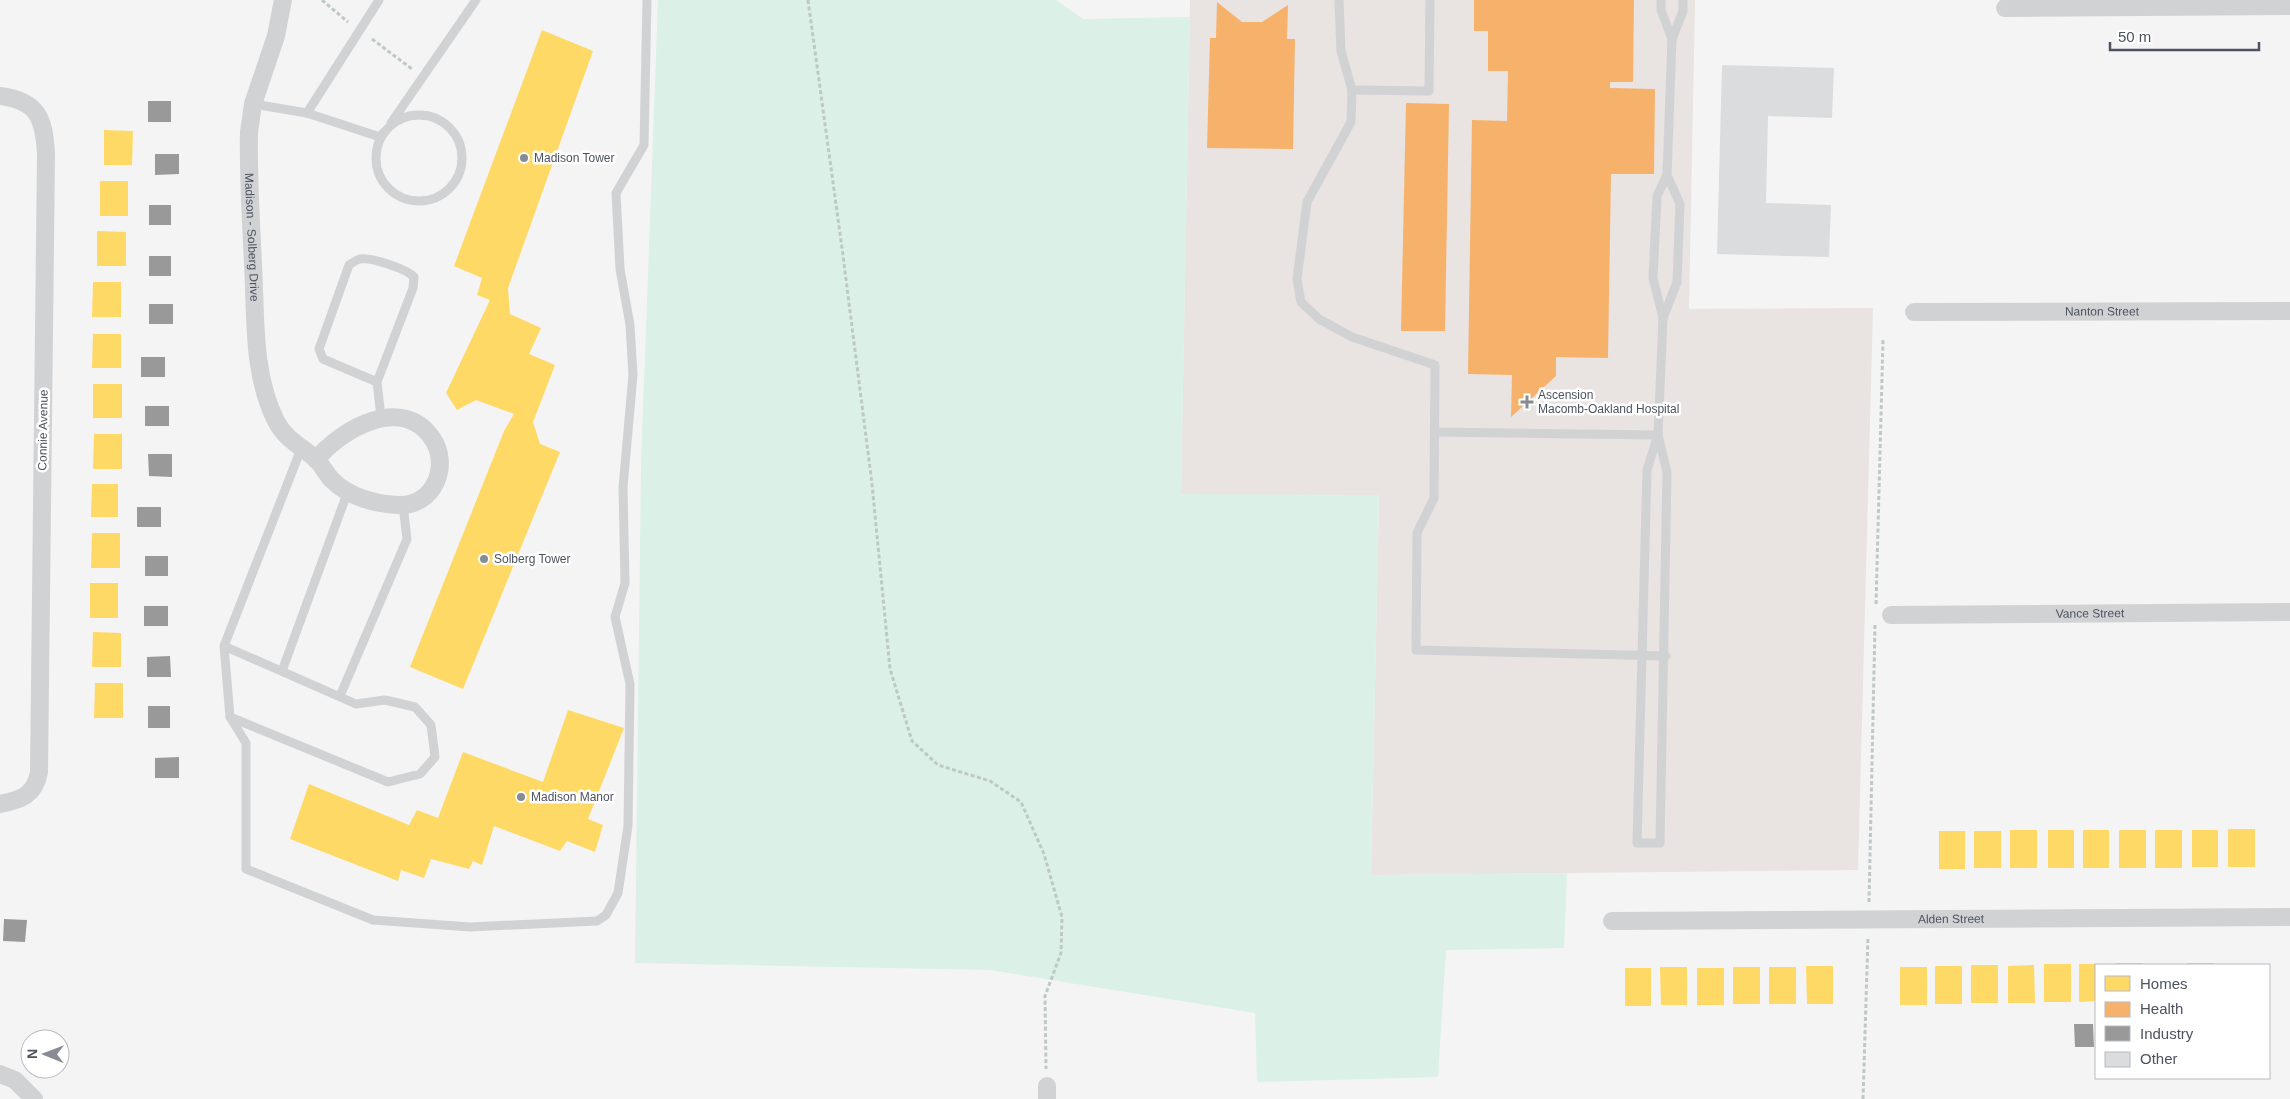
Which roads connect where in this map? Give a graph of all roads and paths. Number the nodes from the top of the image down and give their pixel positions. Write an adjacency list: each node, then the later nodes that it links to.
1 (283, 0): 19 (street, Madison - Solberg Drive)
2 (322, 0): 13 (path)
3 (379, 0): 20 (lane)
4 (476, 0): 21 (lane)
5 (647, 0): 41 (lane)
6 (808, 0): 47 (path)
7 (1339, 0): 17 (lane)
8 (1430, 0): 17 (lane)
9 (1661, 0): 15 (lane)
10 (1683, 0): 15 (lane)
11 (2290, 6): 12 (street)
12 (2005, 8)
13 (351, 24)
14 (372, 39): 16 (path)
15 (1672, 39): 22 (lane)
16 (412, 69)
17 (1352, 90): 28 (lane)
18 (0, 96): 42 (street, Connie Avenue)
19 (252, 104): 20 (lane); 30 (street, Madison - Solberg Drive)
20 (307, 113): 21 (lane)
21 (380, 137): 21 (lane)
22 (1667, 176): 25 (lane); 25 (lane)
23 (2290, 311): 24 (street, Nanton Street)
24 (1914, 312)
25 (1664, 318): 29 (lane)
26 (377, 382): 26 (lane); 27 (lane)
27 (381, 417): 31 (street); 33 (street, Madison - Solberg Drive)
28 (1436, 432): 29 (lane); 37 (lane)
29 (1658, 435): 37 (lane); 38 (lane)
30 (302, 449): 31 (street, Madison - Solberg Drive); 36 (lane)
31 (316, 460): 32 (street, Madison - Solberg Drive)
32 (348, 491): 33 (street, Madison - Solberg Drive); 39 (lane)
33 (402, 505): 40 (lane)
34 (2290, 612): 35 (street, Vance Street)
35 (1891, 615)
36 (224, 646): 39 (lane); 41 (lane)
37 (1642, 655): 38 (lane); 38 (lane)
38 (1666, 656)
39 (282, 671): 40 (lane)
40 (340, 696): 41 (lane)
41 (230, 717)
42 (0, 804)
43 (2290, 917): 44 (street, Alden Street)
44 (1612, 921)
45 (1868, 932): 49 (path)
46 (0, 1074): 48 (street)
47 (1047, 1093)
48 (34, 1099)
49 (1863, 1099)

